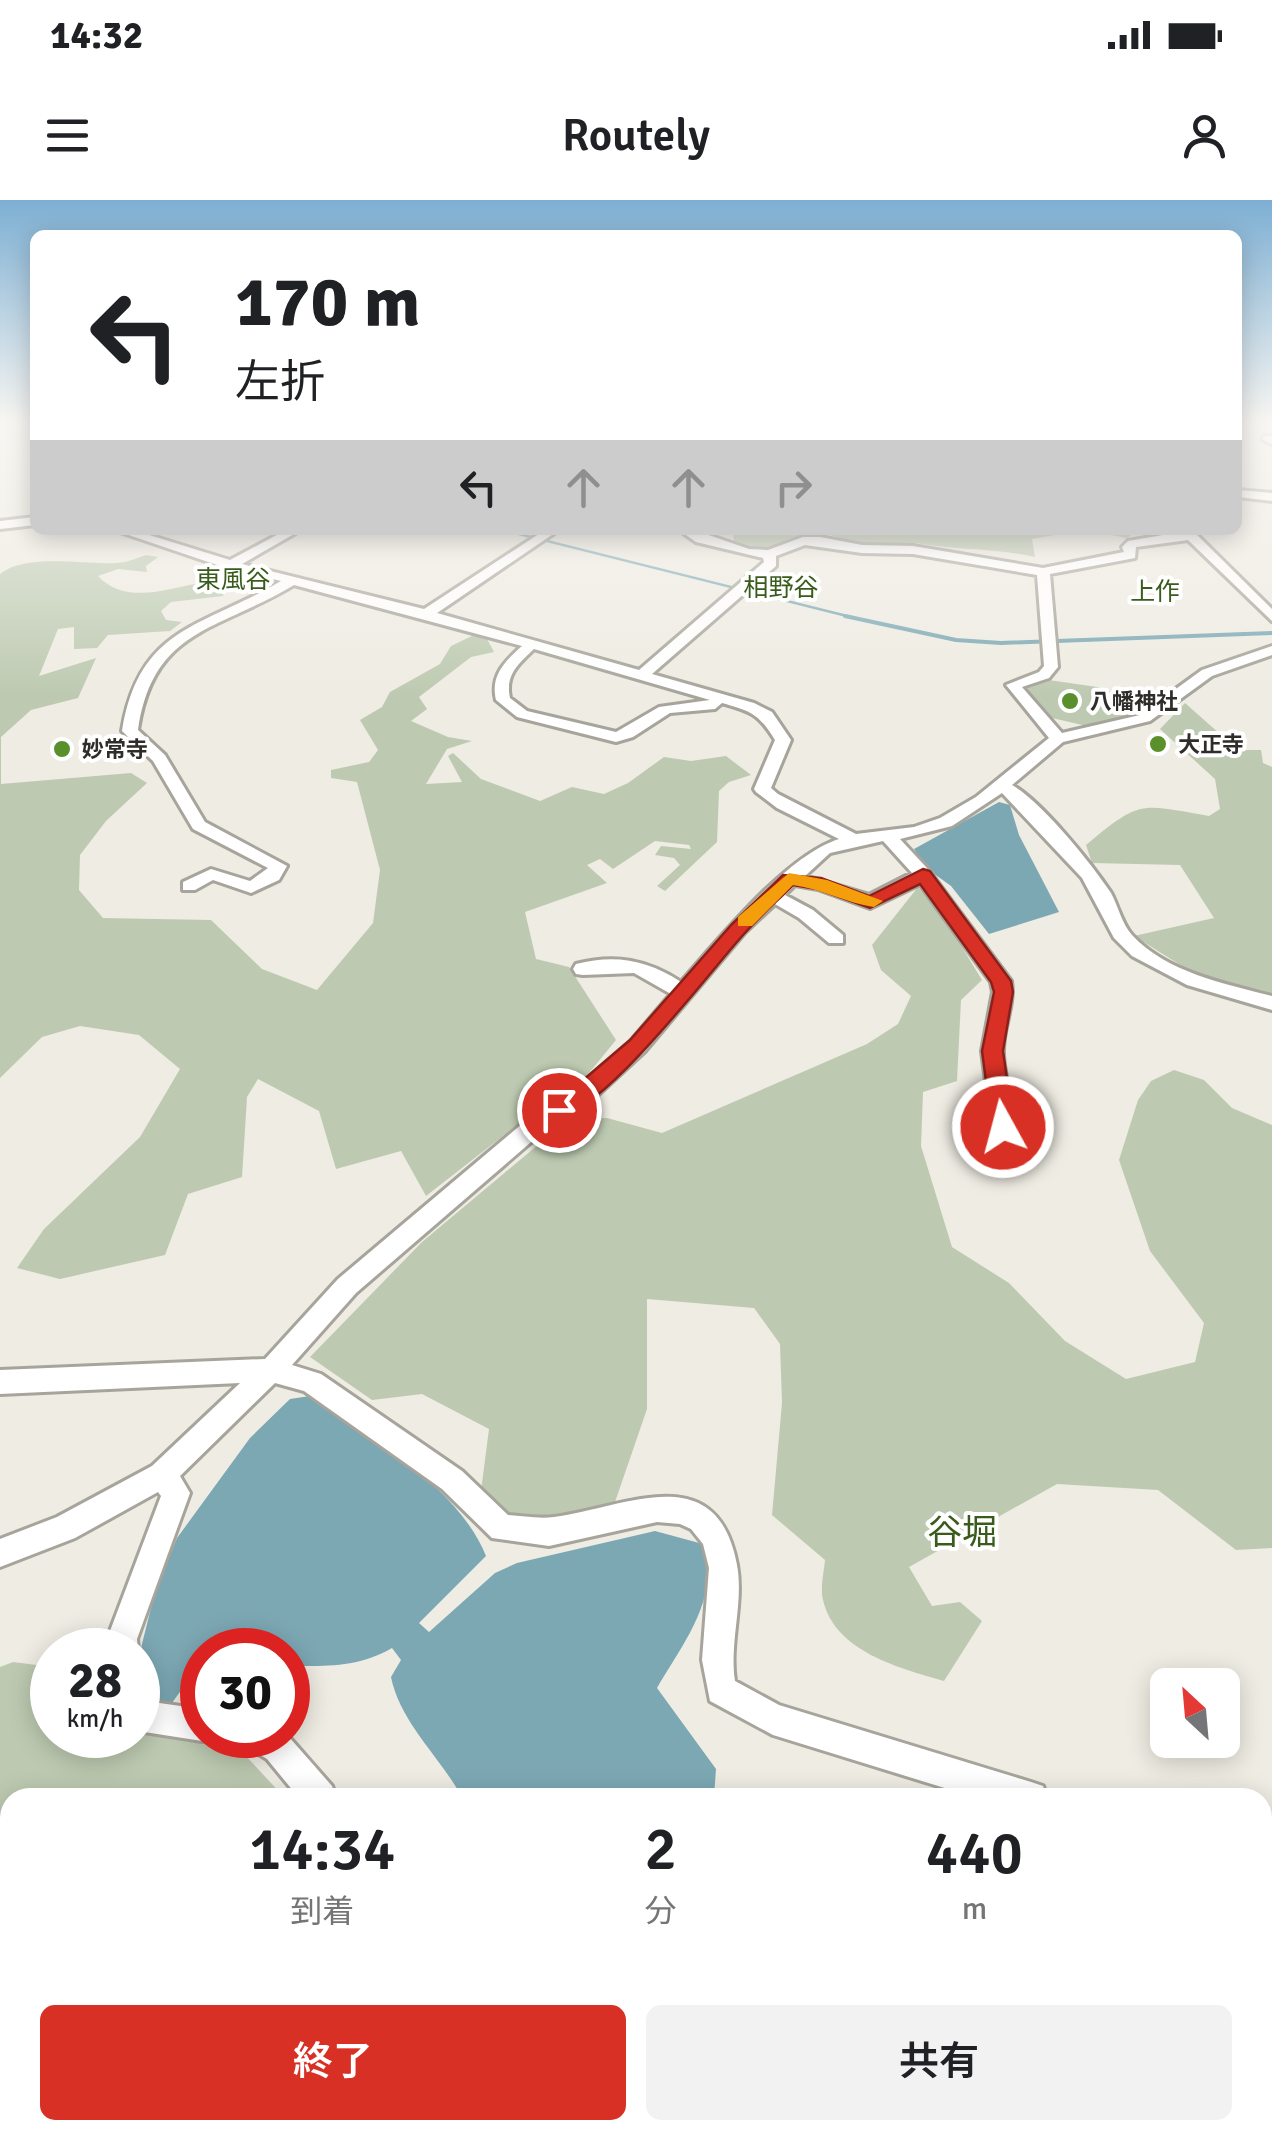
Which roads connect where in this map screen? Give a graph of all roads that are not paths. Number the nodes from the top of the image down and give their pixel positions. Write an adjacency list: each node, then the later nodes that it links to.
1 (30, 522): 2 (street)
2 (0, 525)
3 (136, 535): 10 (street)
4 (286, 535): 10 (street)
5 (697, 535): 9 (street)
6 (1177, 535): 11 (street)
7 (1189, 535): 14 (street)
8 (544, 536): 13 (street)
9 (769, 554): 11 (street); 17 (street)
10 (231, 565): 12 (street)
11 (1043, 572): 19 (street)
12 (291, 580): 13 (street); 25 (street)
13 (426, 614): 15 (street)
14 (1272, 617)
15 (531, 646): 17 (street); 18 (street)
16 (1272, 650): 19 (street)
17 (640, 677): 18 (street)
18 (733, 702): 22 (street)
19 (1058, 739): 20 (street)
20 (1001, 784): 21 (street); 30 (street)
21 (889, 837): 22 (street); 23 (street)
22 (854, 840): 24 (street)
23 (923, 875): 24 (street); 31 (street)
24 (789, 878): 26 (street)
25 (189, 886)
26 (772, 895): 27 (street); 29 (street)
27 (836, 939)
28 (583, 968): 29 (street)
29 (685, 994): 32 (street)
30 (1272, 1003)
31 (999, 1134)
32 (270, 1370): 33 (street); 34 (street); 39 (street)
33 (0, 1382)
34 (162, 1475): 35 (street); 36 (street)
35 (0, 1553)
36 (126, 1628)
37 (286, 1758): 38 (street)
38 (312, 1788)
39 (998, 1788)

